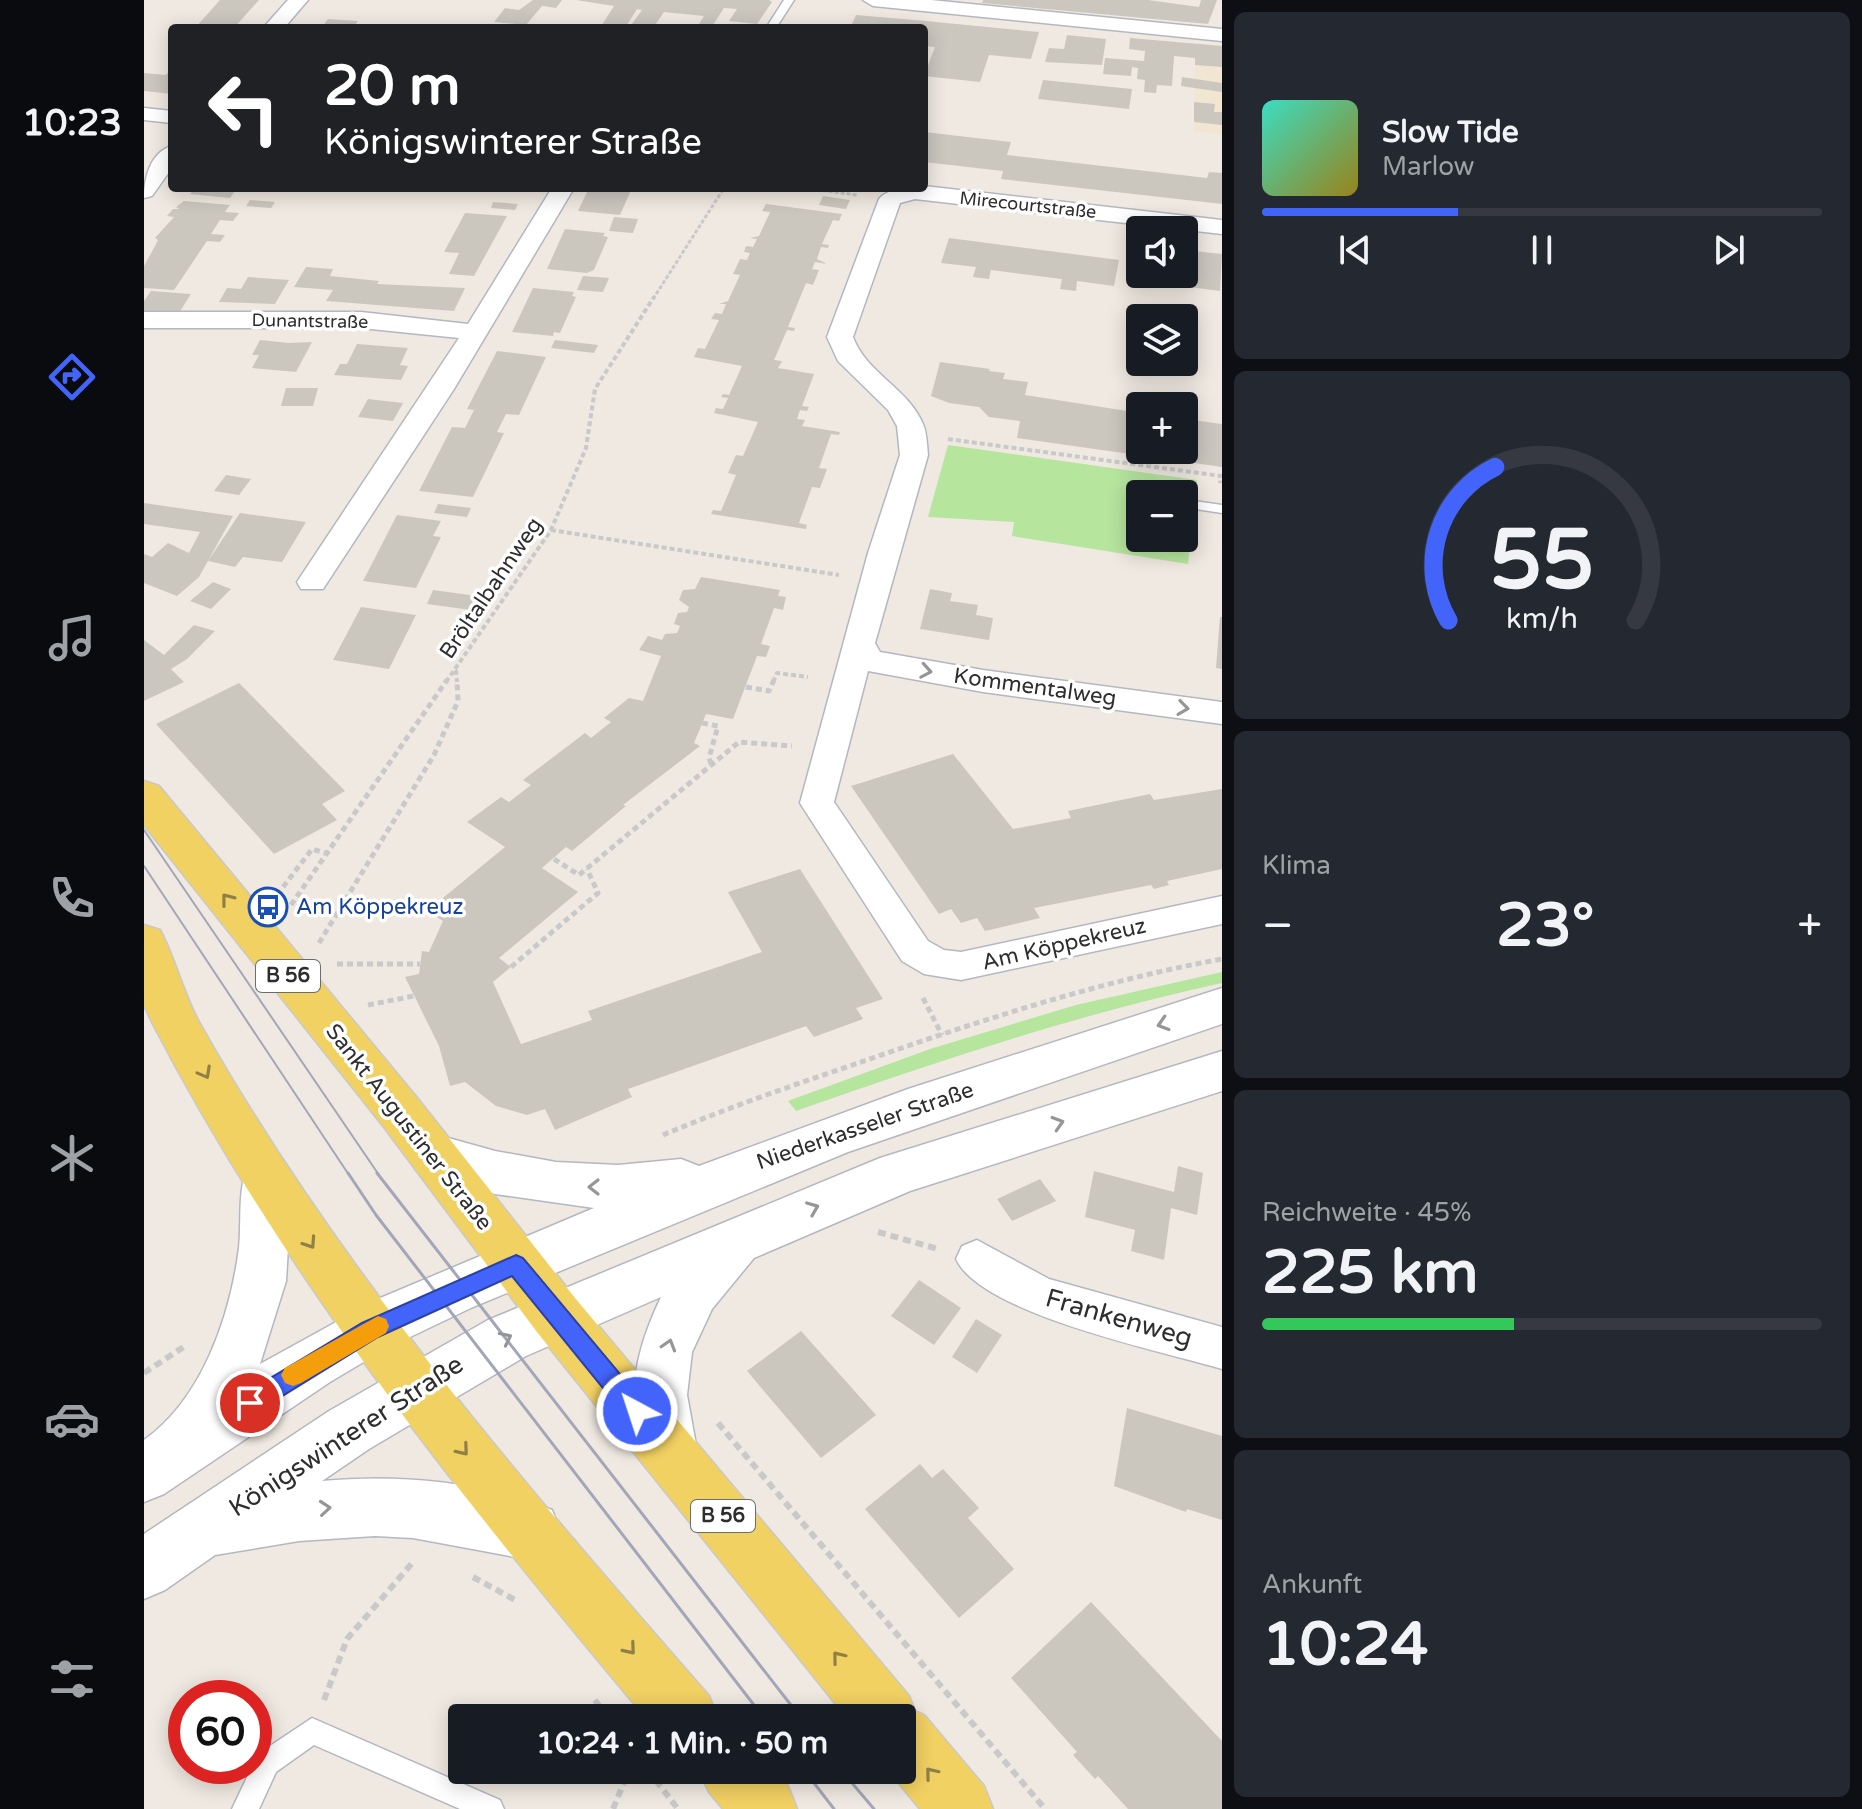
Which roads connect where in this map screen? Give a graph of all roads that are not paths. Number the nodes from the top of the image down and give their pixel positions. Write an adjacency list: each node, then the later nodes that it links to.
1 (298, 0): 4 (street)
2 (789, 0): 5 (lane)
3 (873, 0): 6 (street)
4 (277, 24)
5 (774, 24)
6 (1222, 35)
7 (144, 114): 8 (street)
8 (168, 117)
9 (168, 158): 10 (street)
10 (144, 191)
11 (561, 192): 14 (street)
12 (1222, 227): 18 (street, Mirecourtstraße)
13 (144, 320): 14 (street, Dunantstraße)
14 (476, 332): 17 (street)
15 (1198, 505): 16 (lane)
16 (1220, 508)
17 (312, 582)
18 (859, 643): 19 (street, Kommentalweg, one-way to 19); 21 (street, Am Köppekreuz)
19 (1222, 713)
20 (144, 796): 25 (main road, Sankt Augustiner Straße / B 56, one-way to 20)
21 (1222, 910)
22 (144, 942): 27 (main road, one-way to 27)
23 (1222, 1006): 26 (main road, Niederkasseler Straße, one-way to 26)
24 (1222, 1071): 28 (main road, one-way to 24)
25 (434, 1155): 26 (main road, one-way to 25); 30 (main road, Sankt Augustiner Straße / B 56)
26 (727, 1174): 30 (main road, Niederkasseler Straße)
27 (267, 1179): 32 (main road, one-way to 32); 36 (main road)
28 (741, 1238): 31 (main road); 35 (main road, one-way to 28)
29 (977, 1259): 33 (street, Frankenweg)
30 (516, 1265): 31 (main road, Sankt Augustiner Straße / B 56); 32 (main road)
31 (556, 1315): 34 (main road, Königswinterer Straße, one-way to 31); 35 (main road, Sankt Augustiner Straße / B 56)
32 (370, 1330): 34 (main road); 36 (main road)
33 (1222, 1348)
34 (413, 1390): 37 (main road, one-way to 37); 38 (main road, Königswinterer Straße)
35 (669, 1450): 41 (main road, Sankt Augustiner Straße / B 56, one-way to 35)
36 (158, 1464)
37 (531, 1531): 38 (main road, one-way to 37); 40 (main road, one-way to 40)
38 (194, 1534): 39 (main road, Königswinterer Straße)
39 (144, 1569)
40 (675, 1704)
41 (876, 1704)
42 (916, 1754): 47 (main road, one-way to 42)
43 (743, 1784): 46 (main road)
44 (245, 1809): 45 (lane)
45 (491, 1809)
46 (765, 1809)
47 (961, 1809)

